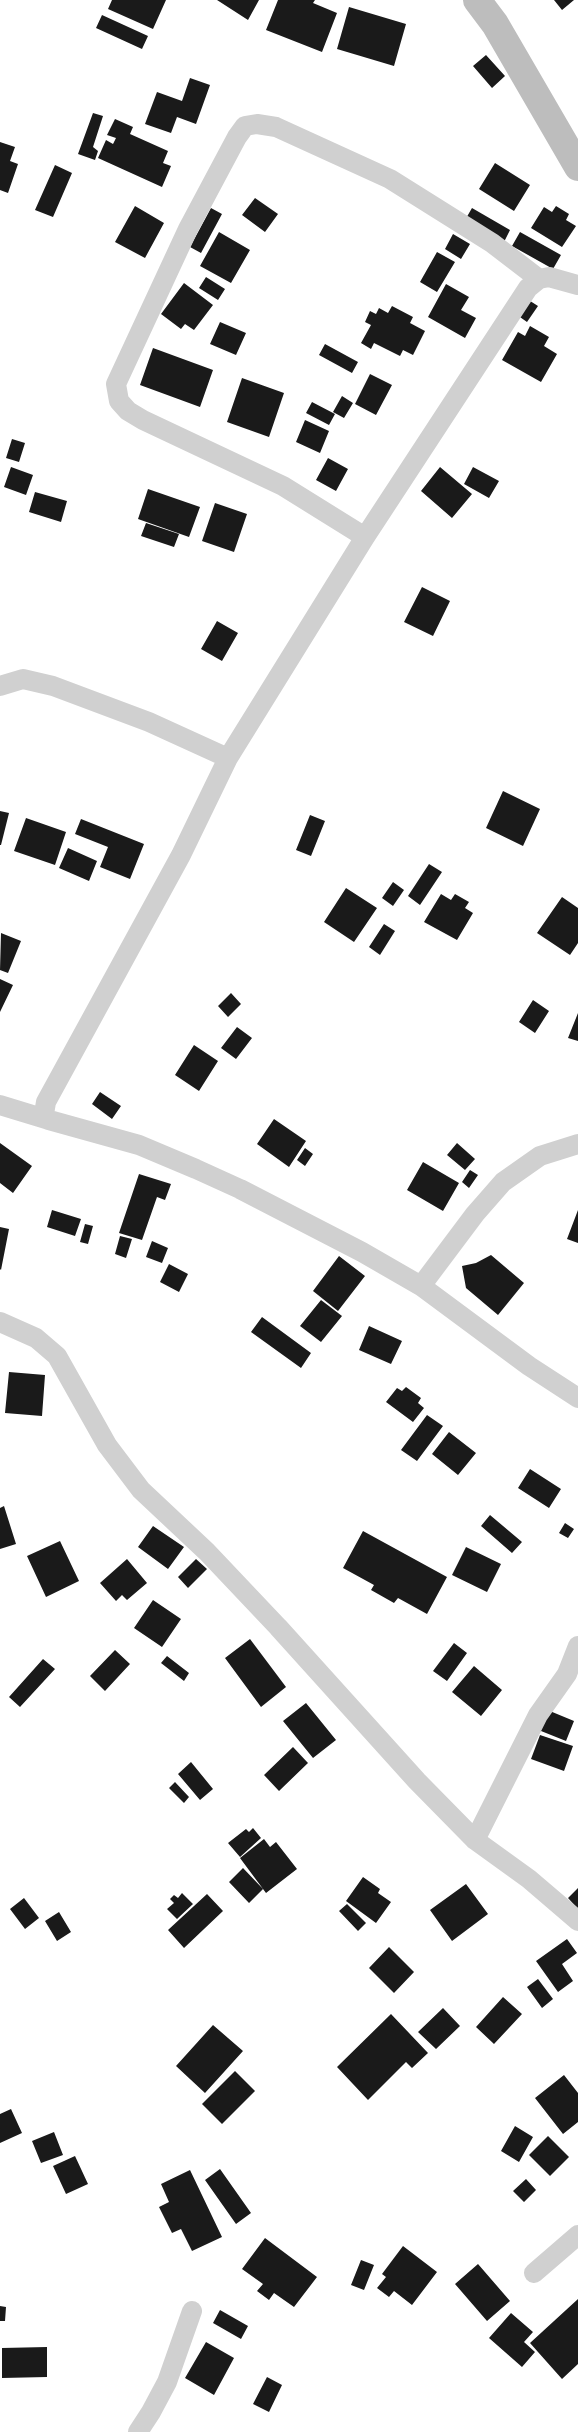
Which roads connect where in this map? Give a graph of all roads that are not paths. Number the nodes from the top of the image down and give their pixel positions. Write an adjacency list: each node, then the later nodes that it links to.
1 (477, 0): 2 (main road)
2 (578, 167)
3 (539, 279): 4 (street); 5 (street); 5 (street)
4 (578, 285)
5 (364, 537): 7 (street)
6 (0, 686): 7 (street)
7 (228, 758): 9 (street)
8 (0, 1105): 9 (street)
9 (49, 1120): 11 (street)
10 (578, 1144): 11 (street)
11 (421, 1286): 13 (street)
12 (0, 1322): 15 (street)
13 (578, 1398)
14 (578, 1646): 15 (street)
15 (475, 1840): 16 (street)
16 (578, 1921)
17 (578, 2234): 18 (street)
18 (534, 2273)
19 (192, 2312): 20 (street)
20 (138, 2432)

